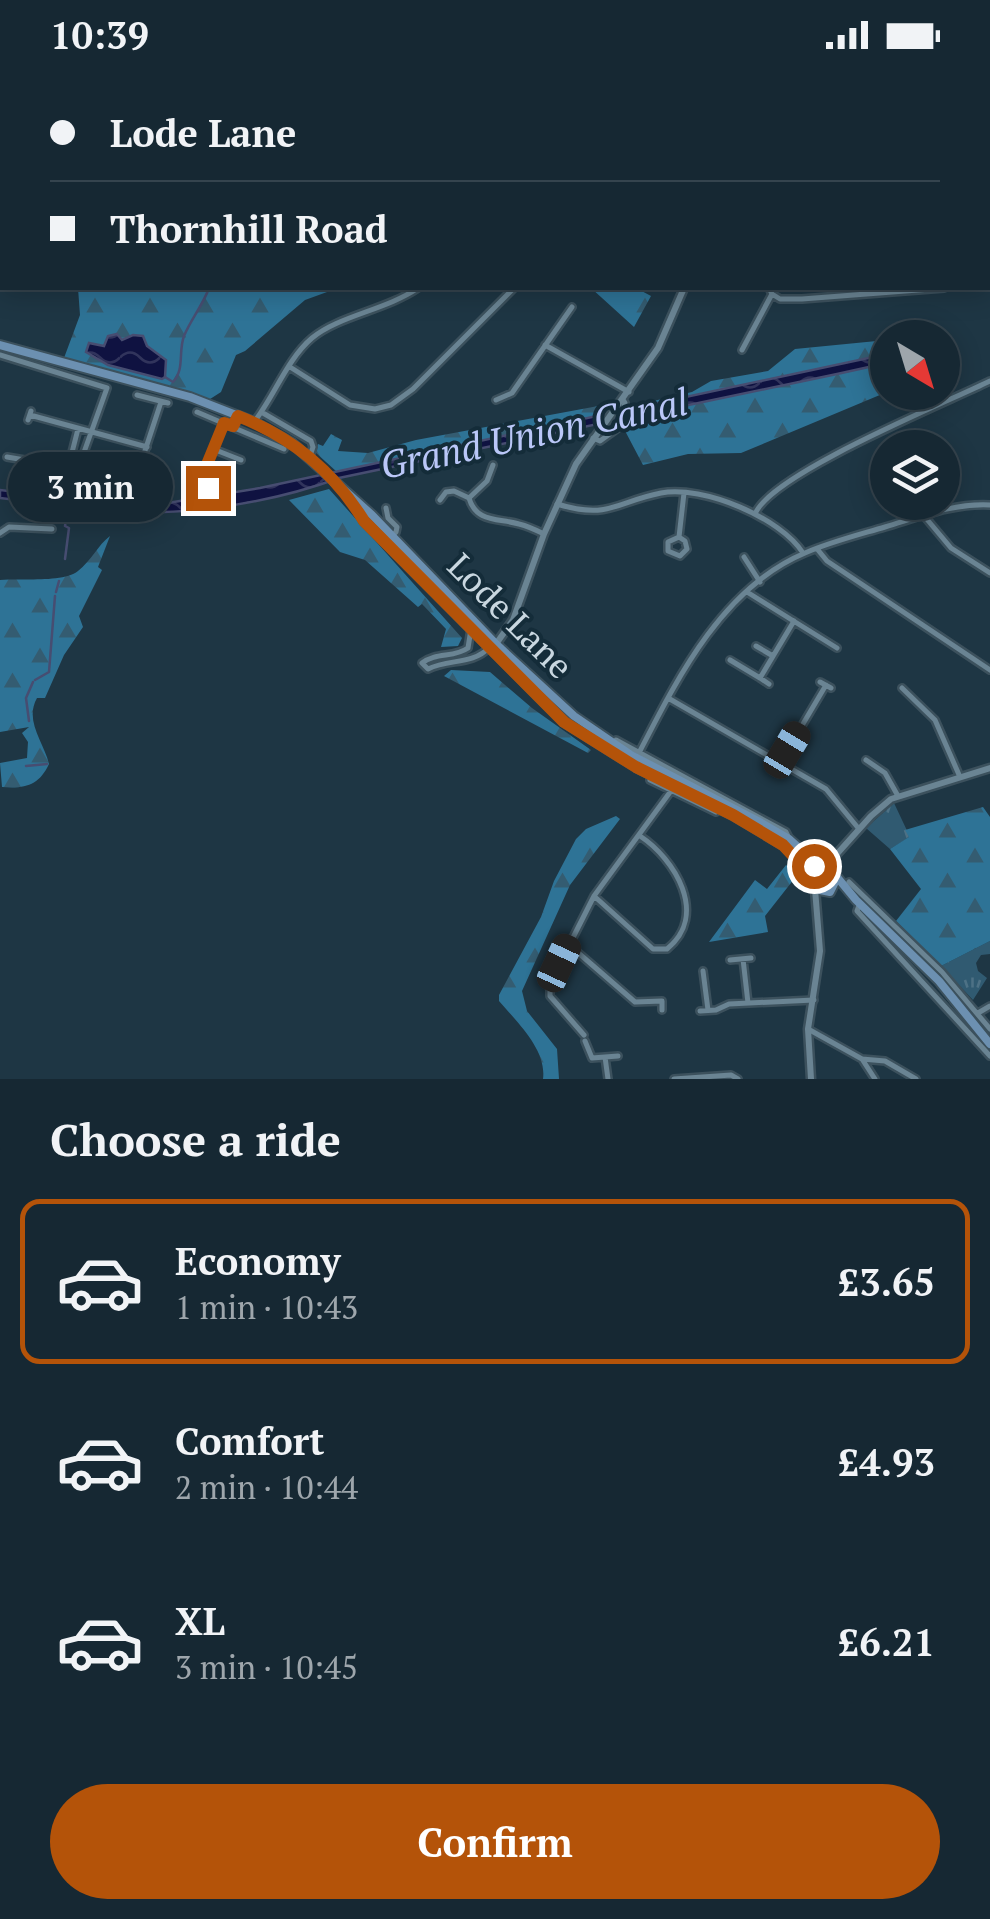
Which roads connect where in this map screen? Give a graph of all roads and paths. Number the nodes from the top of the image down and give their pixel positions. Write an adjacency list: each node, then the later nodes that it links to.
1 (415, 290): 13 (street)
2 (512, 290): 13 (street)
3 (683, 290): 15 (street)
4 (918, 290): 5 (street)
5 (771, 291): 10 (street)
6 (573, 307): 7 (street)
7 (545, 344): 15 (street); 17 (street)
8 (0, 345): 9 (main road, Lode Lane)
9 (20, 350): 12 (street); 19 (main road, Lode Lane)
10 (742, 350)
11 (0, 355): 12 (street)
12 (20, 361): 29 (street)
13 (290, 368): 21 (street)
14 (989, 384): 48 (street)
15 (629, 392): 18 (street)
16 (136, 396): 31 (street)
17 (496, 400)
18 (622, 400): 30 (street); 30 (street)
19 (220, 409): 23 (main road, Lode Lane); 24 (street)
20 (196, 412): 24 (street)
21 (262, 412): 25 (street); 34 (street, Lode Lane)
22 (30, 415): 28 (street)
23 (238, 416): 25 (main road, Lode Lane); 27 (street)
24 (215, 419): 26 (street)
25 (254, 422): 34 (main road, Lode Lane)
26 (224, 423): 27 (street); 32 (street)
27 (233, 426): 33 (street)
28 (78, 429): 29 (street); 37 (street)
29 (92, 430): 31 (street); 37 (street)
30 (593, 438): 44 (street)
31 (147, 447): 39 (street)
32 (213, 448): 36 (street); 40 (street)
33 (284, 449)
34 (310, 456): 55 (main road, Lode Lane)
35 (7, 458): 37 (street)
36 (241, 460)
37 (68, 468)
38 (489, 468): 43 (street)
39 (137, 476)
40 (208, 488)
41 (684, 492): 44 (street); 48 (street); 54 (street)
42 (440, 497): 43 (street)
43 (470, 498): 53 (street)
44 (556, 504): 53 (street)
45 (990, 505): 47 (street)
46 (386, 508): 55 (street)
47 (960, 508)
48 (756, 512): 57 (street)
49 (912, 520): 56 (street)
50 (928, 520): 59 (street)
51 (52, 529): 52 (street)
52 (0, 533)
53 (544, 534): 64 (street)
54 (679, 537)
55 (388, 540): 63 (main road, Lode Lane); 64 (main road, Lode Lane)
56 (818, 550): 57 (street); 69 (street)
57 (803, 554): 60 (street)
58 (744, 557): 60 (street)
59 (990, 573)
60 (760, 582): 61 (street)
61 (747, 592): 62 (street); 74 (street)
62 (794, 621): 66 (street); 67 (street)
63 (470, 628): 64 (main road, Lode Lane); 64 (street)
64 (493, 646): 75 (main road, Lode Lane); 82 (main road, Lode Lane)
65 (756, 646): 67 (street)
66 (837, 648)
67 (773, 656): 70 (street)
68 (730, 660): 70 (street)
69 (990, 670)
70 (760, 678): 71 (street)
71 (769, 684)
72 (825, 685): 78 (street)
73 (902, 688): 80 (street)
74 (668, 698): 76 (street); 78 (street)
75 (592, 730): 76 (street, Lode Lane); 82 (main road, Lode Lane)
76 (640, 751): 86 (street, Lode Lane)
77 (866, 760): 83 (street)
78 (781, 761): 84 (street)
79 (990, 768): 80 (street)
80 (960, 777): 83 (street)
81 (650, 780): 82 (street)
82 (675, 786): 85 (street); 86 (main road, Lode Lane); 88 (main road, Lode Lane)
83 (898, 796): 84 (street)
84 (860, 829): 87 (street)
85 (640, 836): 93 (street); 93 (street)
86 (789, 839): 87 (main road, Lode Lane)
87 (822, 865): 88 (main road); 89 (main road, Lode Lane)
88 (810, 874): 91 (main road)
89 (837, 878): 92 (main road); 94 (main road, Lode Lane)
90 (848, 882): 104 (street)
91 (815, 888): 92 (main road); 95 (street)
92 (830, 891): 94 (main road); 95 (street)
93 (594, 896): 96 (street)
94 (858, 902): 104 (main road); 111 (street)
95 (818, 912): 101 (street)
96 (568, 944): 105 (street); 112 (street)
97 (743, 958): 98 (street); 99 (street); 102 (street)
98 (751, 958)
99 (730, 960)
100 (703, 970): 102 (street)
101 (814, 1000): 102 (street); 108 (street)
102 (748, 1002)
103 (990, 1006): 106 (street)
104 (968, 1008): 106 (street); 107 (main road)
105 (662, 1010)
106 (978, 1014): 107 (street)
107 (986, 1028): 109 (main road)
108 (808, 1029): 113 (street); 117 (street)
109 (990, 1044)
110 (618, 1056): 112 (street)
111 (990, 1056)
112 (605, 1058): 114 (street)
113 (862, 1059): 118 (street); 119 (street)
114 (608, 1079)
115 (674, 1079): 116 (street)
116 (738, 1079)
117 (810, 1079)
118 (876, 1079)
119 (916, 1079)

